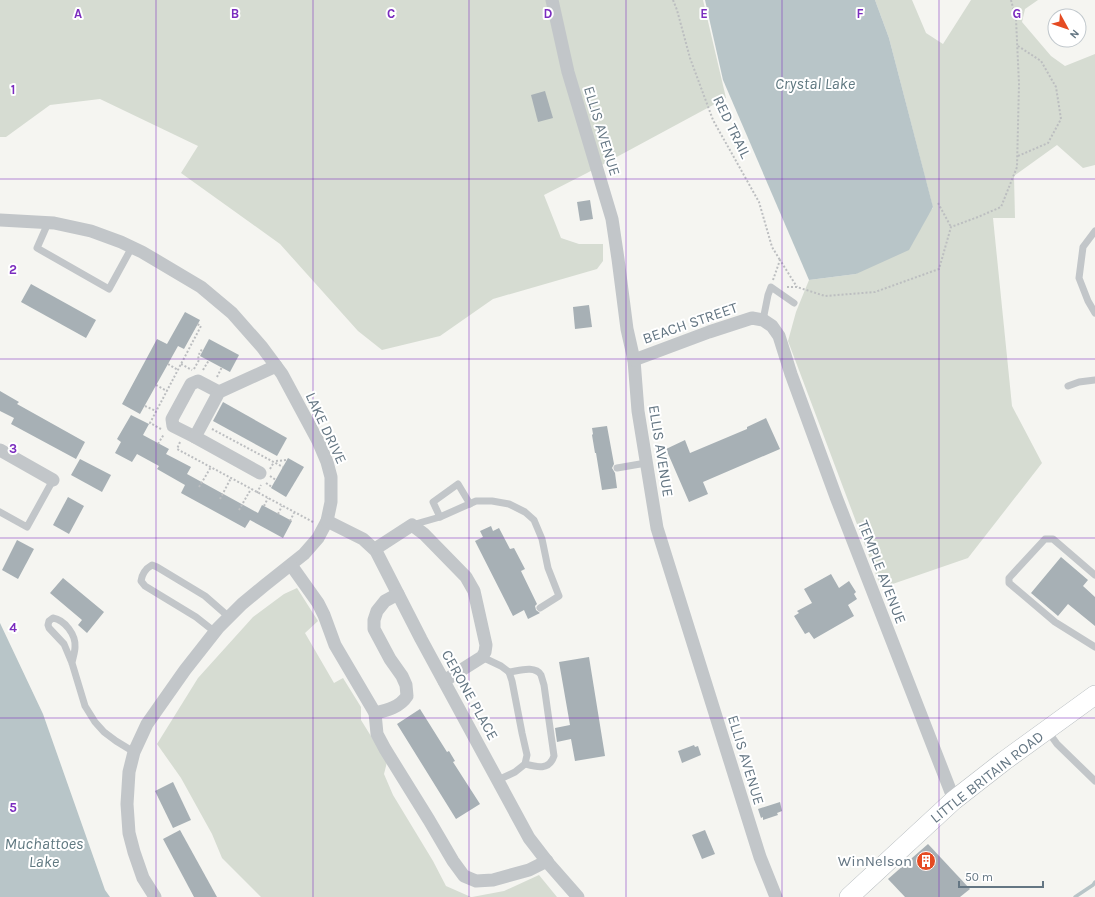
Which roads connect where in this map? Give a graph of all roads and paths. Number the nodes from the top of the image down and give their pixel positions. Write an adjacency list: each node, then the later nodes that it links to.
1 (552, 0): 21 (street, ELLIS AVENUE)
2 (673, 0): 12 (path, RED TRAIL)
3 (1011, 0): 4 (path)
4 (1017, 46): 5 (path); 5 (path)
5 (1018, 156): 9 (path)
6 (938, 203): 9 (path)
7 (0, 220): 8 (street, LAKE DRIVE)
8 (48, 223): 11 (street, LAKE DRIVE); 11 (lane)
9 (951, 228): 14 (path)
10 (1095, 231): 16 (lane)
11 (132, 247): 24 (street, LAKE DRIVE)
12 (780, 260): 13 (path); 14 (path, RED TRAIL)
13 (771, 287): 14 (path); 15 (lane); 17 (lane)
14 (797, 287)
15 (794, 303)
16 (1095, 313)
17 (763, 320): 21 (street, BEACH STREET); 86 (street, TEMPLE AVENUE)
18 (197, 324): 23 (path)
19 (202, 349): 27 (path)
20 (209, 360): 29 (path)
21 (634, 360): 44 (street, ELLIS AVENUE)
22 (168, 364): 26 (path)
23 (181, 364): 26 (path); 27 (path)
24 (276, 366): 32 (street); 65 (street, LAKE DRIVE)
25 (222, 368): 32 (path)
26 (178, 370): 34 (path)
27 (194, 370): 28 (path)
28 (197, 372)
29 (201, 374)
30 (1095, 380): 33 (lane)
31 (156, 385): 34 (path)
32 (217, 386): 37 (street); 38 (street)
33 (1068, 386)
34 (167, 391): 36 (path)
35 (145, 406): 36 (path)
36 (156, 411): 40 (path)
37 (202, 424): 38 (street); 43 (path)
38 (195, 437): 48 (street)
39 (179, 438): 45 (path)
40 (158, 444)
41 (1, 454): 50 (street)
42 (287, 460): 43 (path)
43 (274, 462): 46 (path)
44 (646, 463): 47 (lane); 90 (street, ELLIS AVENUE)
45 (210, 467): 49 (path); 51 (path)
46 (283, 467)
47 (617, 468)
48 (262, 477): 52 (path)
49 (231, 478): 53 (path); 55 (path)
50 (53, 480): 60 (lane)
51 (199, 487)
52 (272, 487)
53 (251, 489): 54 (path); 59 (path)
54 (268, 498): 57 (path); 58 (path)
55 (220, 499)
56 (470, 504): 63 (lane); 63 (lane); 71 (lane)
57 (264, 506)
58 (282, 506): 61 (path); 62 (path)
59 (240, 510)
60 (0, 512)
61 (294, 513): 64 (path); 65 (path)
62 (278, 514)
63 (440, 517): 66 (lane)
64 (290, 521)
65 (322, 523): 67 (street, CERONE PLACE); 68 (street, LAKE DRIVE)
66 (412, 525): 67 (street); 75 (street)
67 (375, 550): 70 (street, CERONE PLACE)
68 (291, 564): 72 (street, LAKE DRIVE); 80 (street)
69 (1095, 575): 74 (lane)
70 (398, 594): 78 (street, CERONE PLACE); 80 (street)
71 (540, 608)
72 (229, 617): 73 (street, LAKE DRIVE); 73 (lane)
73 (215, 632): 82 (street, LAKE DRIVE)
74 (1095, 647)
75 (482, 657): 77 (lane); 78 (street)
76 (72, 662): 76 (lane); 82 (lane)
77 (508, 672): 83 (lane); 83 (lane)
78 (444, 681): 84 (street, CERONE PLACE)
79 (1095, 695): 81 (street, LITTLE BRITAIN ROAD)
80 (375, 713): 87 (street)
81 (1047, 730): 85 (lane); 86 (street, LITTLE BRITAIN ROAD)
82 (134, 752): 88 (street, LAKE DRIVE)
83 (525, 764): 84 (lane)
84 (498, 780): 87 (street, CERONE PLACE)
85 (1095, 781)
86 (954, 800): 91 (street, LITTLE BRITAIN ROAD)
87 (547, 861): 89 (street, CERONE PLACE)
88 (155, 897)
89 (578, 897)
90 (776, 897)
91 (849, 897)

